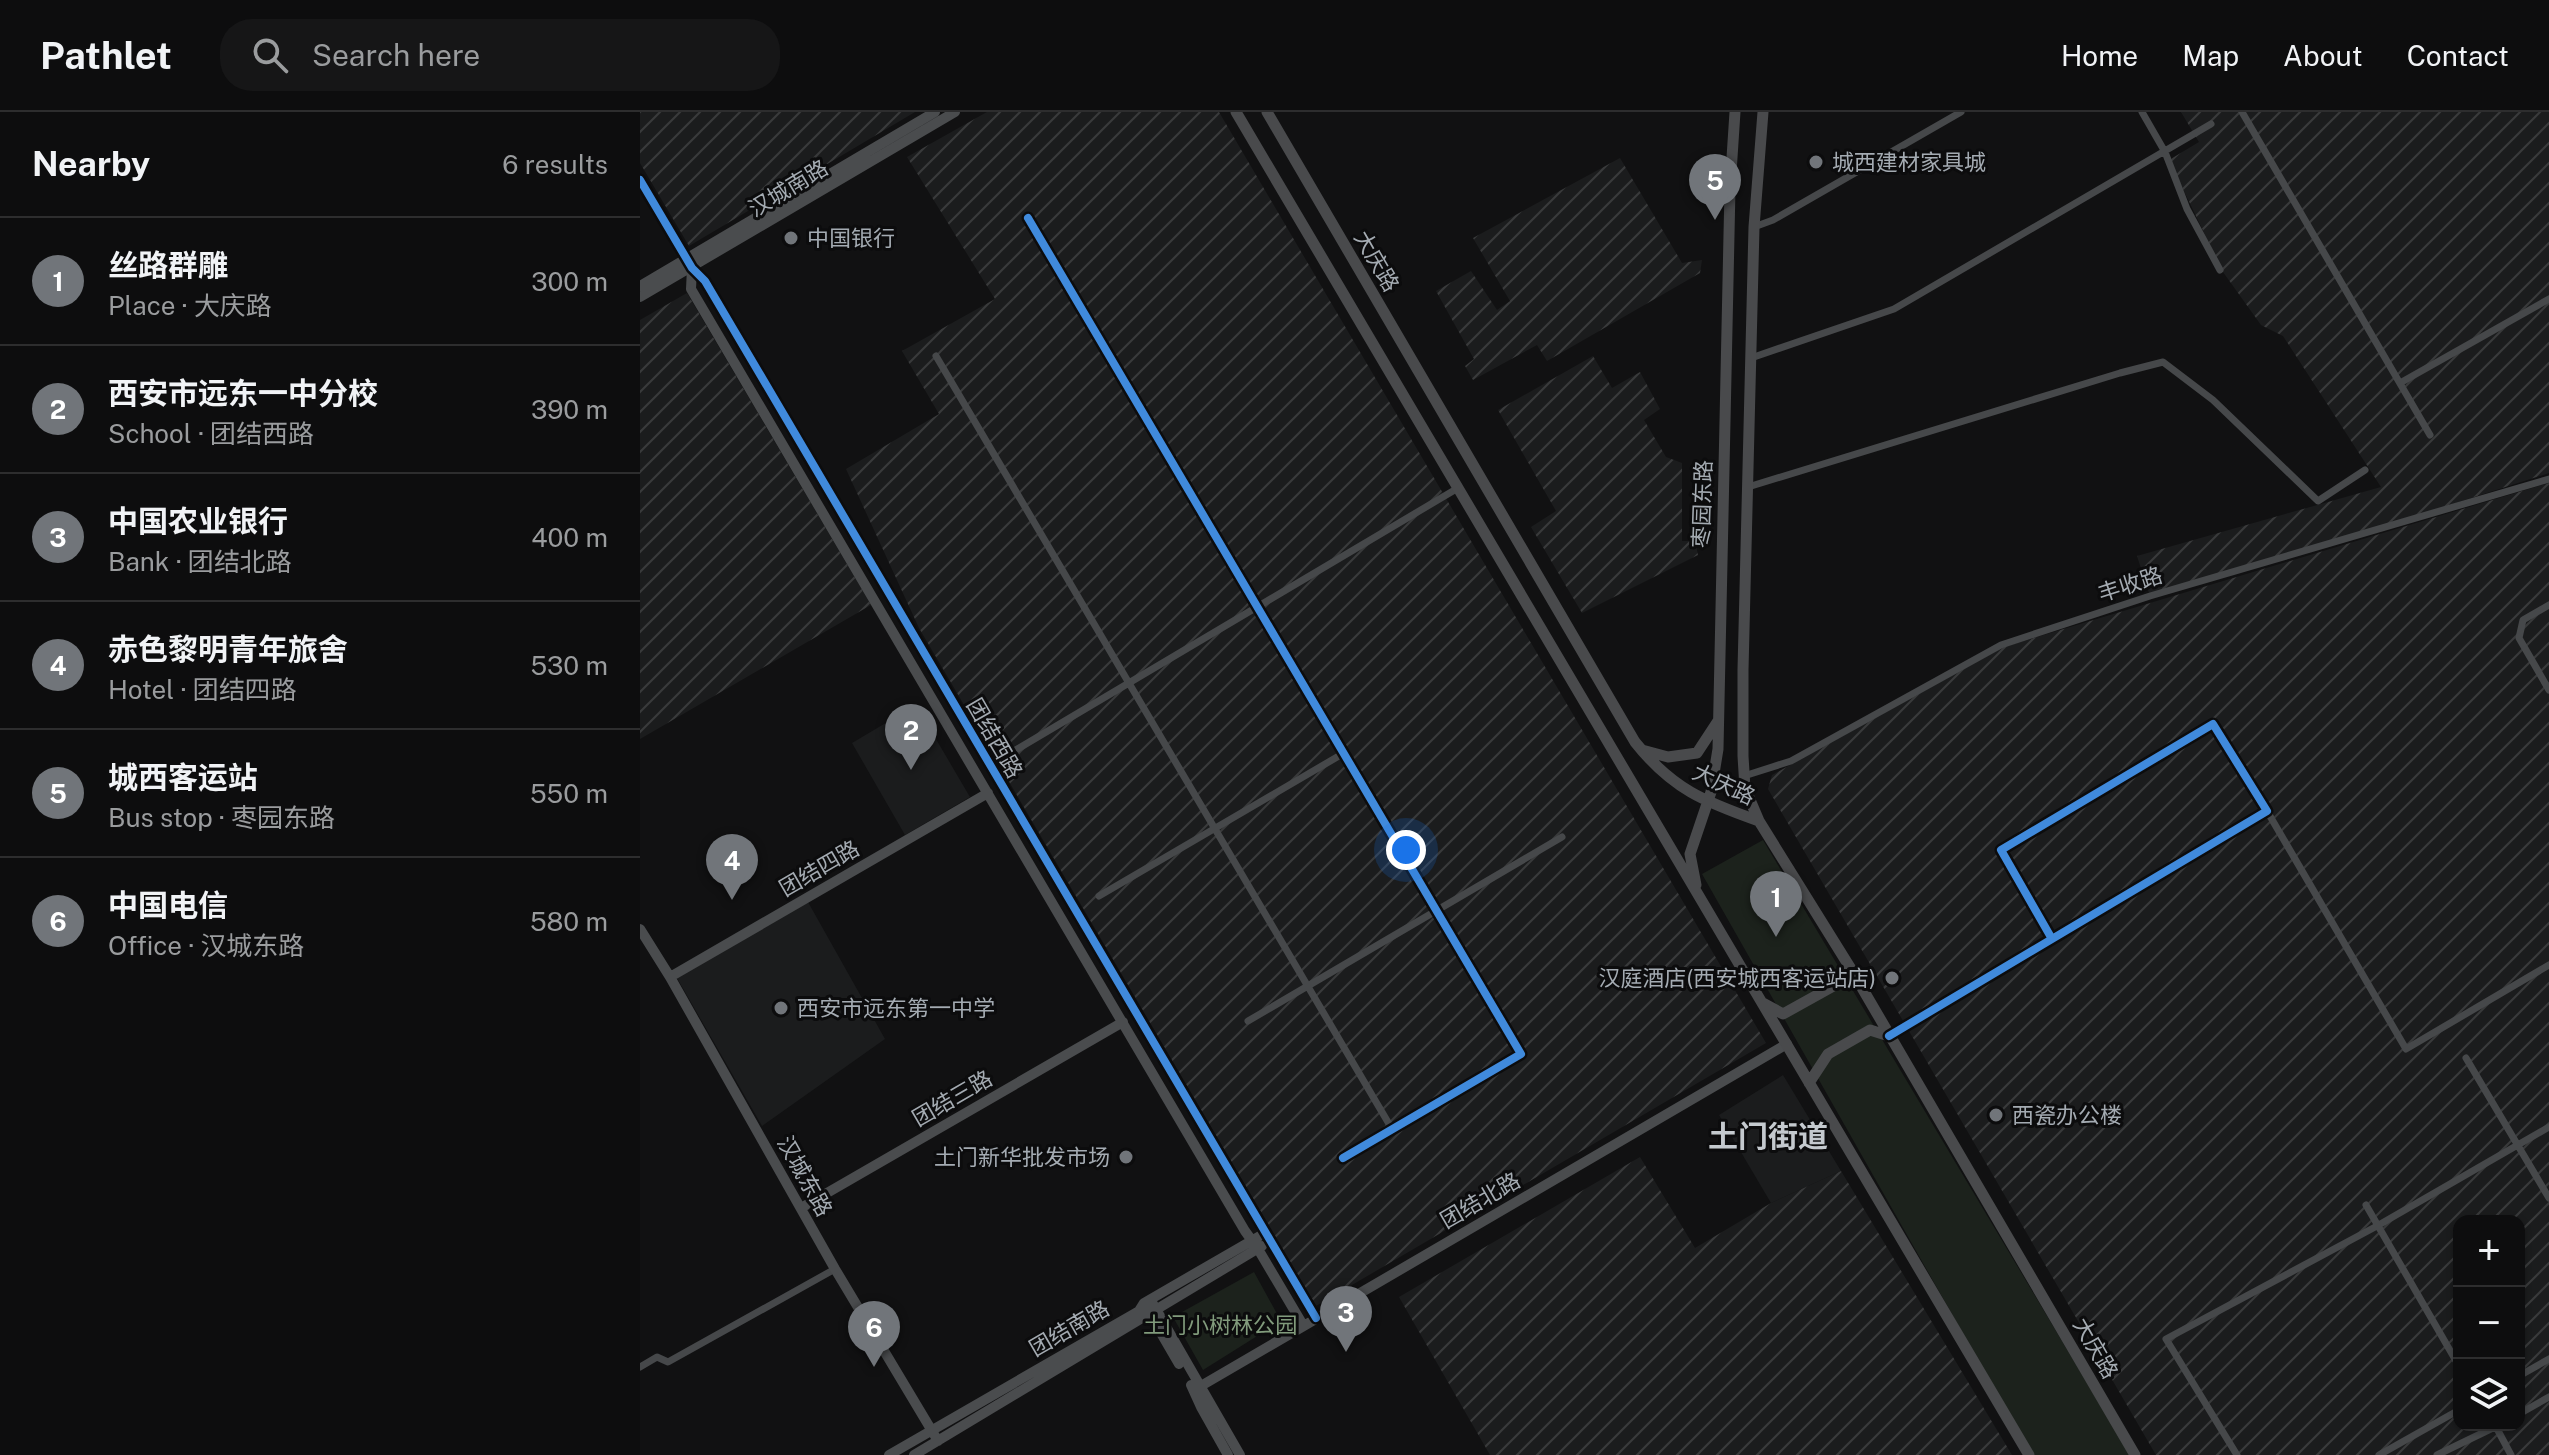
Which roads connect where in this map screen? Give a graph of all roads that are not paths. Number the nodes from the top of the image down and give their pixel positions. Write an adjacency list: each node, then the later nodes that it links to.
1 (935, 112): 15 (street, 汉城南路)
2 (955, 112): 15 (street, 汉城南路)
3 (1236, 112): 27 (main road, 大庆路)
4 (1267, 112): 32 (main road, 大庆路)
5 (1735, 112): 34 (main road, 枣园东路)
6 (1763, 112): 14 (main road, 枣园东路)
7 (1961, 112): 14 (street)
8 (2142, 112): 11 (street)
9 (2242, 112): 22 (street)
10 (2211, 124): 11 (street)
11 (2165, 152): 16 (street); 21 (street)
12 (640, 180): 15 (street, 团结西路)
13 (1028, 218): 29 (street)
14 (1754, 227): 21 (main road, 枣园东路)
15 (690, 264): 17 (street, 汉城南路); 18 (street, 汉城南路); 39 (street, 团结西路); 69 (street, 团结西路)
16 (2220, 270)
17 (640, 286)
18 (640, 297)
19 (2549, 299): 22 (street)
20 (936, 356): 30 (street)
21 (1751, 358): 26 (main road, 枣园东路)
22 (2400, 383): 23 (street)
23 (2430, 435)
24 (2365, 470): 26 (street)
25 (2549, 479): 38 (street, 丰收路)
26 (1748, 487): 38 (main road, 枣园东路)
27 (1458, 488): 29 (street); 33 (main road, 大庆路)
28 (2549, 605): 31 (street)
29 (1258, 607): 30 (street); 37 (street)
30 (1130, 682): 36 (street); 43 (street)
31 (2549, 690)
32 (1615, 708): 33 (main road); 35 (main road, 大庆路)
33 (1595, 720): 45 (main road, 大庆路)
34 (1719, 720): 35 (main road); 40 (main road, 枣园东路)
35 (1641, 750): 40 (main road, 大庆路)
36 (1014, 751)
37 (1344, 753): 43 (street); 47 (street)
38 (1744, 776): 42 (main road, 枣园东路)
39 (988, 793): 52 (street, 团结四路); 56 (street, 团结西路)
40 (1707, 802): 42 (main road, 大庆路); 45 (main road, 枣园东路)
41 (2267, 811): 49 (street); 49 (street); 50 (street)
42 (1759, 821): 51 (main road, 大庆路)
43 (1215, 828): 46 (street); 53 (street)
44 (1562, 837): 47 (street)
45 (1698, 893): 54 (main road, 大庆路)
46 (1099, 896)
47 (1437, 911): 53 (street); 62 (street)
48 (640, 929): 52 (street, 汉城东路)
49 (2052, 939): 57 (street)
50 (2549, 965)
51 (1851, 969): 54 (main road); 57 (main road, 大庆路)
52 (670, 977): 67 (street, 汉城东路)
53 (1308, 986): 55 (street); 62 (street)
54 (1762, 1003): 58 (main road, 大庆路)
55 (1248, 1021)
56 (1123, 1022): 67 (street, 团结三路); 70 (street, 团结西路)
57 (1889, 1036): 60 (main road); 91 (main road, 大庆路)
58 (1787, 1044): 60 (main road, 大庆路); 73 (street, 团结北路)
59 (2466, 1058): 63 (street)
60 (1809, 1083): 90 (main road, 大庆路)
61 (2549, 1127): 63 (street)
62 (1392, 1129): 64 (street)
63 (2518, 1145): 65 (street); 68 (street)
64 (1343, 1158)
65 (2549, 1198)
66 (2366, 1205): 68 (street)
67 (801, 1208): 71 (street, 汉城东路)
68 (2377, 1226): 75 (street); 92 (street)
69 (1268, 1237): 70 (street, 团结南路); 73 (street, 团结西路)
70 (1255, 1245): 72 (street, 团结南路); 74 (street, 团结西路)
71 (835, 1269): 77 (street); 85 (street, 汉城东路)
72 (1150, 1306): 79 (street); 85 (street, 团结南路)
73 (1316, 1318): 74 (street, 团结北路)
74 (1303, 1325): 79 (street, 团结北路)
75 (2455, 1359)
76 (2549, 1359): 78 (street)
77 (640, 1367)
78 (2525, 1373)
79 (1197, 1388): 88 (street); 89 (street)
80 (2549, 1397): 81 (street)
81 (2525, 1411)
82 (2453, 1413): 93 (street)
83 (2486, 1431): 94 (street)
84 (2499, 1431): 95 (street)
85 (934, 1436): 86 (street, 团结南路); 87 (street, 团结南路)
86 (889, 1455)
87 (914, 1455)
88 (1228, 1455)
89 (1240, 1455)
90 (2029, 1455)
91 (2135, 1455)
92 (2237, 1455)
93 (2379, 1455)
94 (2437, 1455)
95 (2511, 1455)

